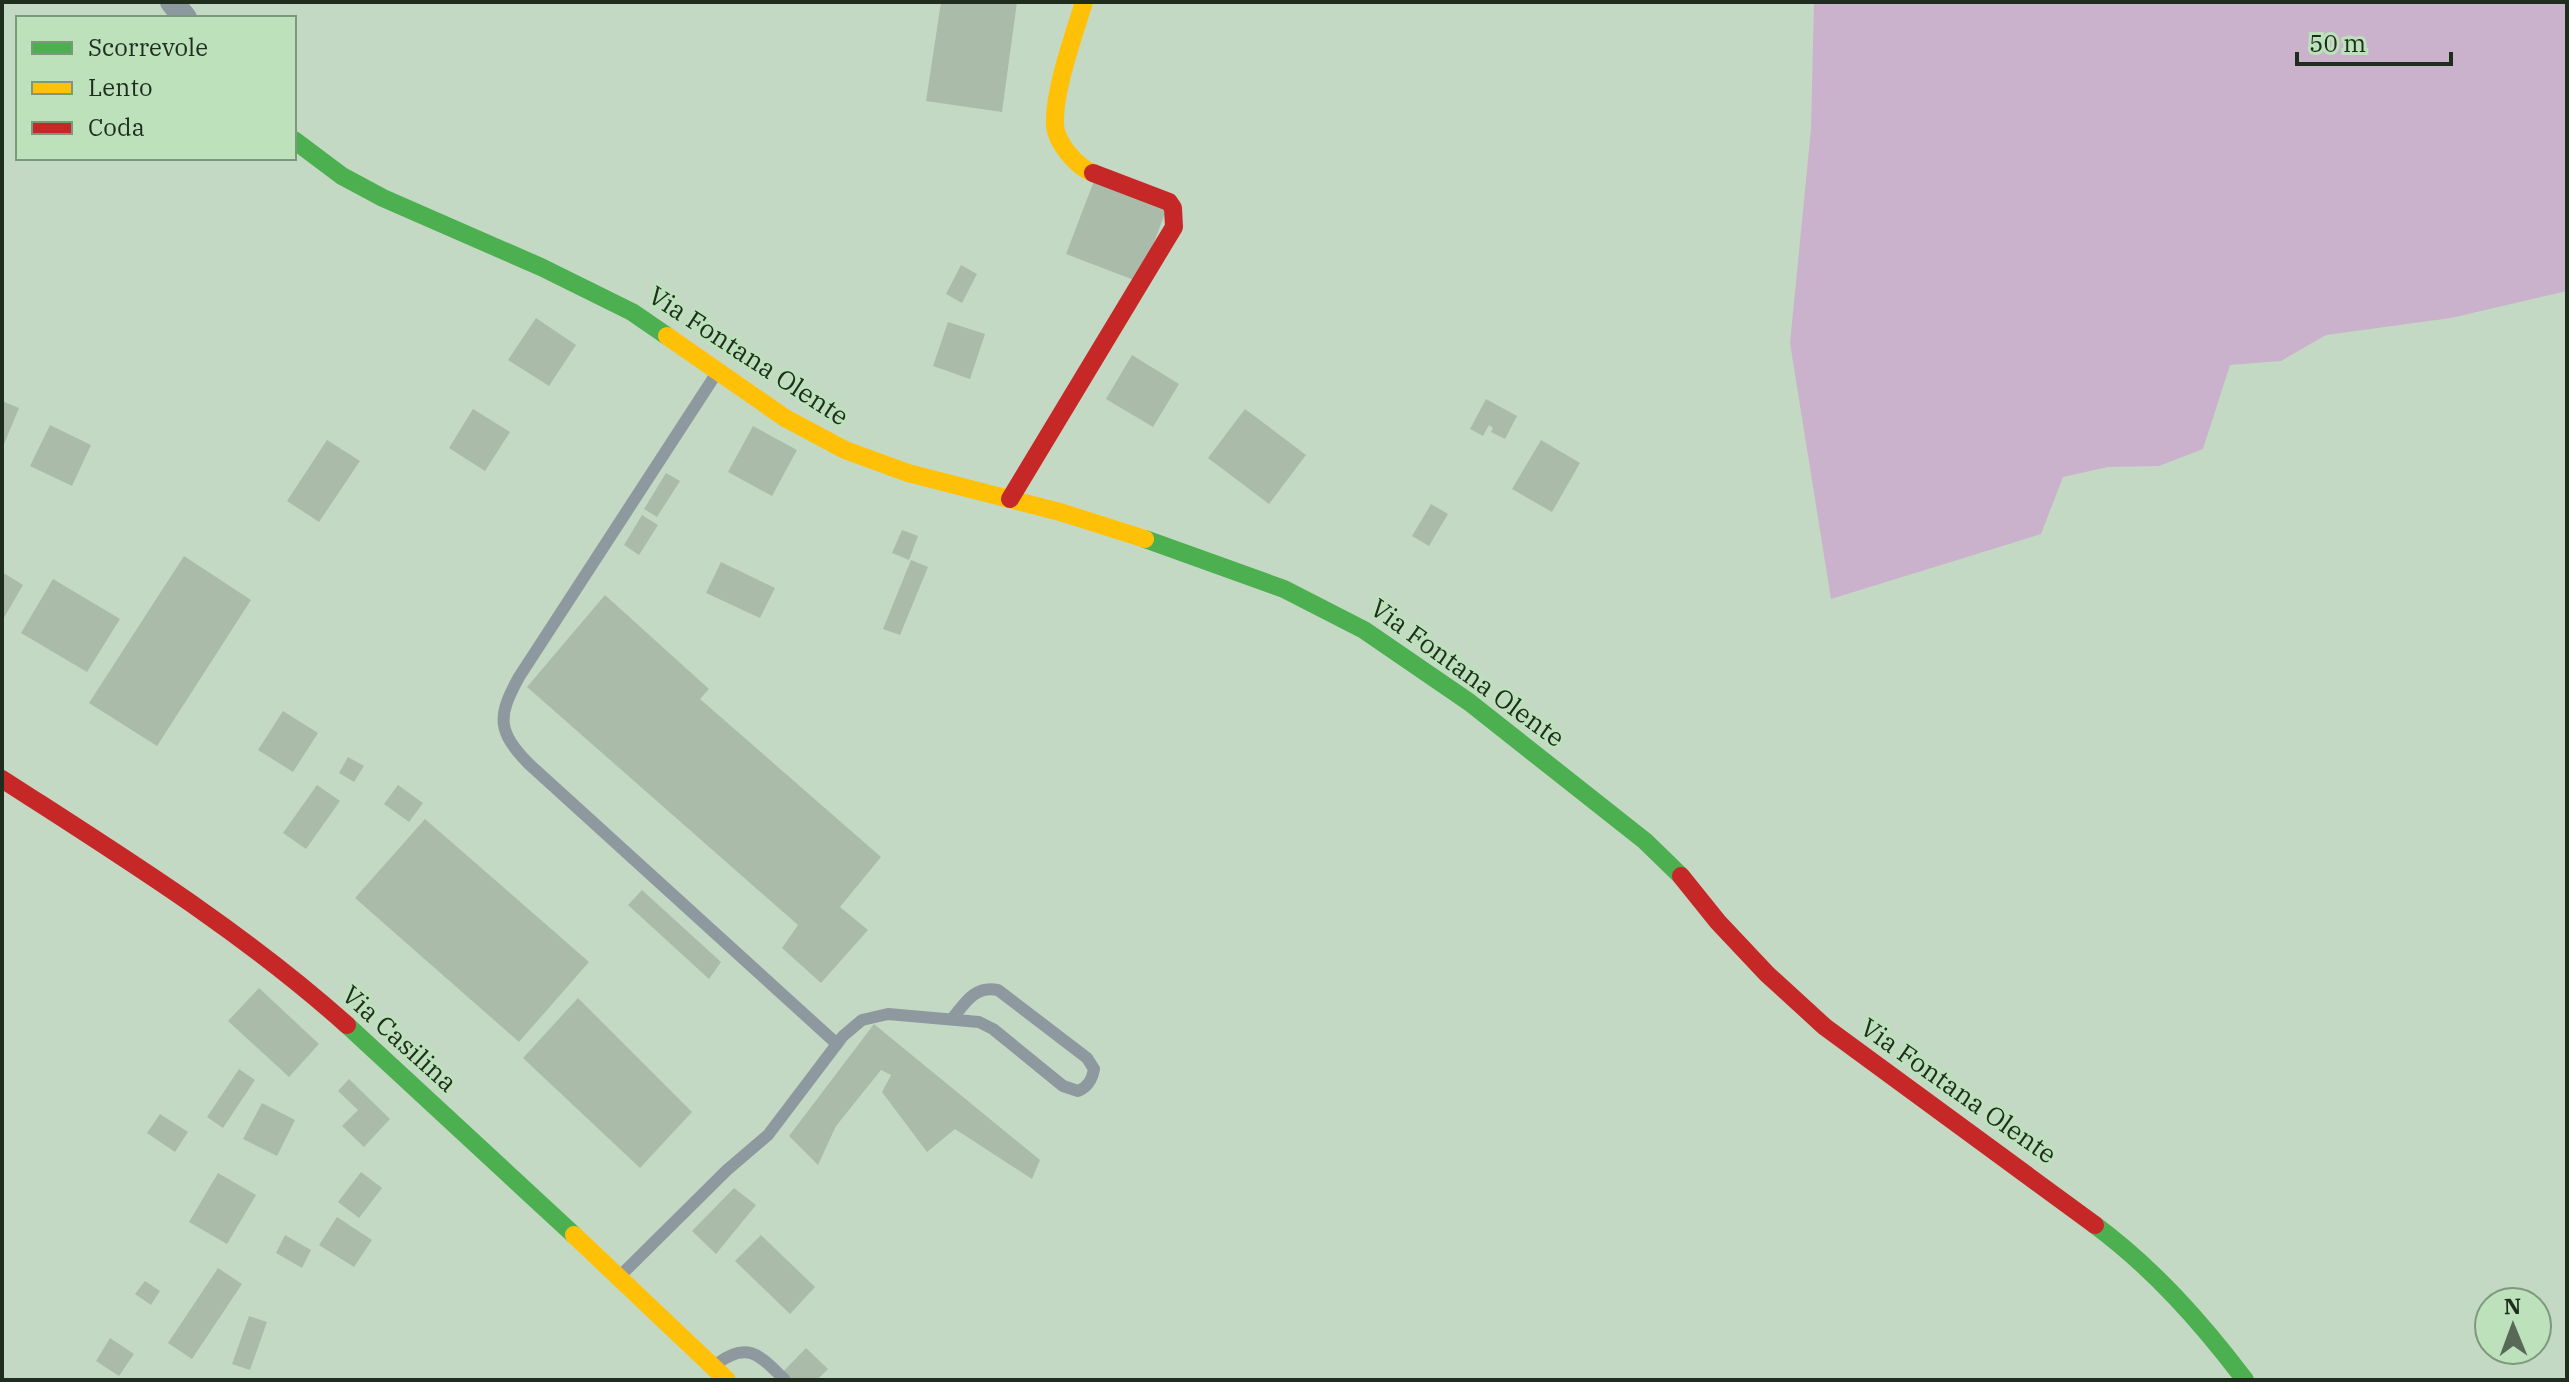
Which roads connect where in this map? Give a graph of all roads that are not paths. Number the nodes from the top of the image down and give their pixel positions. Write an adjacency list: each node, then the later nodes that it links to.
1 (1084, 2): 4 (street)
2 (296, 142): 3 (street, Via Fontana Olente)
3 (718, 371): 4 (street, Via Fontana Olente); 7 (lane)
4 (1010, 499): 12 (street, Via Fontana Olente)
5 (2, 779): 8 (street, Via Casilina)
6 (952, 1019): 6 (lane); 7 (lane)
7 (837, 1044): 8 (lane)
8 (618, 1277): 9 (street, Via Casilina)
9 (713, 1366): 10 (street, Via Casilina); 11 (lane)
10 (727, 1380)
11 (785, 1380)
12 (2245, 1380)

